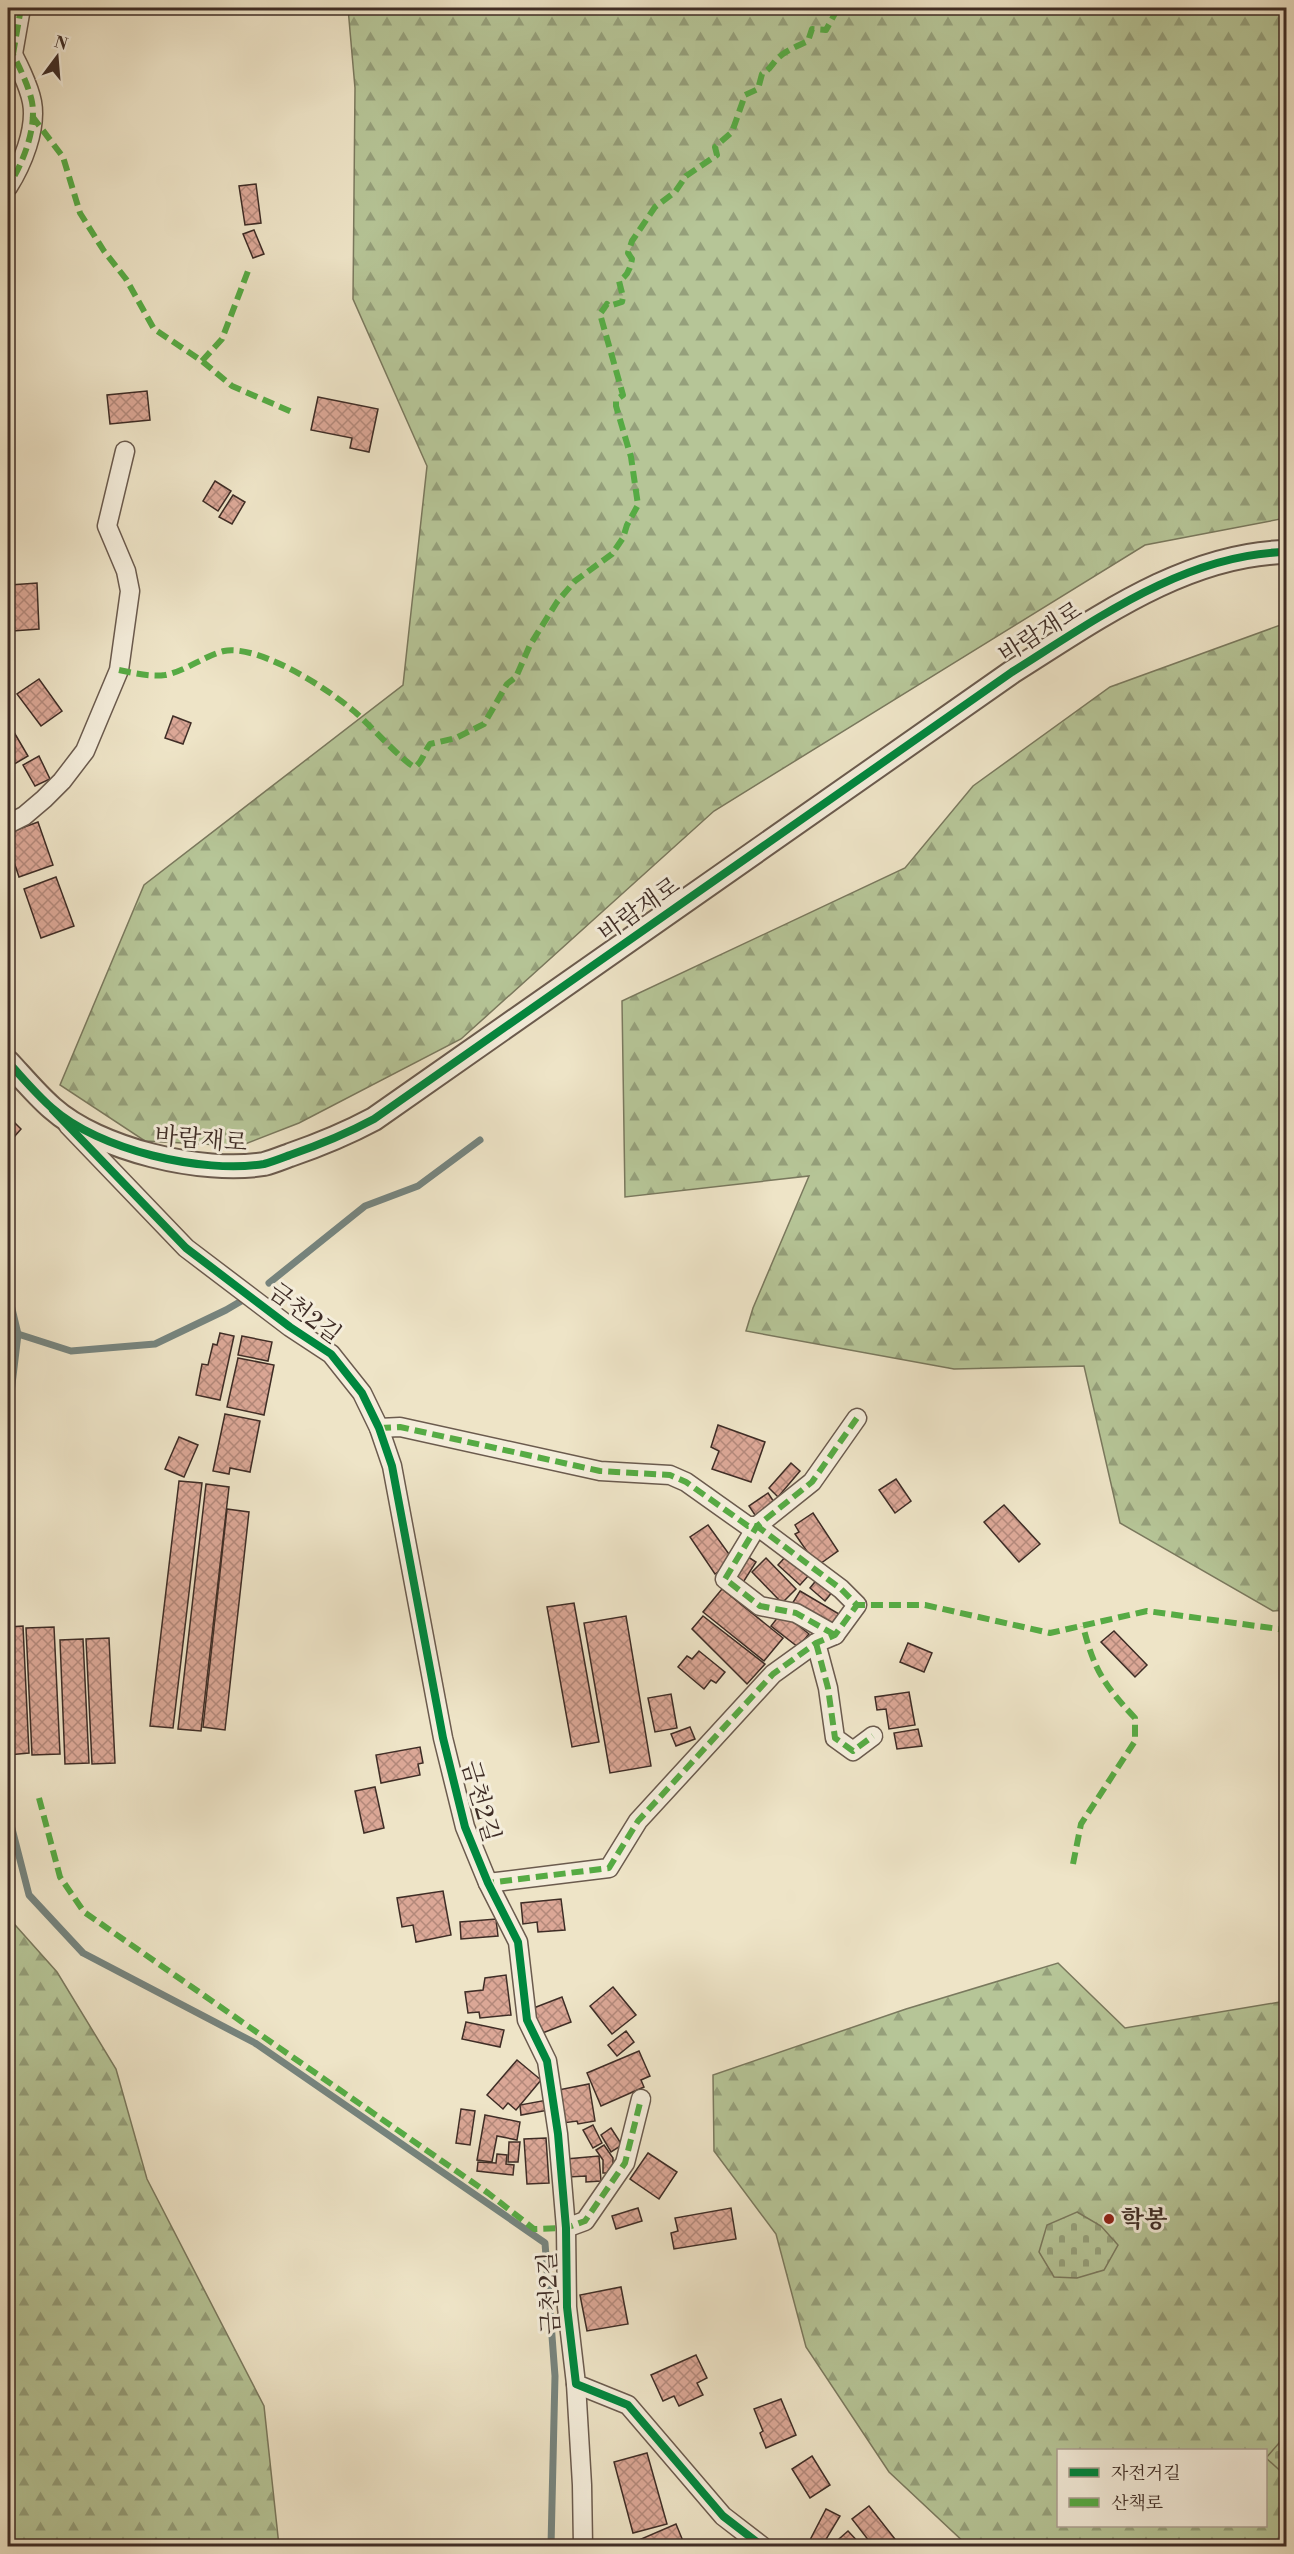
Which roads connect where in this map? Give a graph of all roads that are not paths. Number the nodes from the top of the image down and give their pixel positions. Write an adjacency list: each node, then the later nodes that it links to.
1 (21, 8): 2 (street)
2 (10, 50): 3 (street)
3 (8, 187)
4 (125, 451): 6 (street)
5 (1287, 552): 8 (street, 바람재로)
6 (8, 824)
7 (8, 1062): 8 (street, 바람재로)
8 (53, 1110): 10 (street, 금천2길)
9 (857, 1418): 11 (street)
10 (379, 1428): 11 (street); 15 (street, 금천2길)
11 (758, 1526): 12 (street); 12 (street)
12 (835, 1635): 13 (street)
13 (816, 1643): 14 (street); 15 (street)
14 (873, 1736)
15 (488, 1883): 17 (street, 금천2길)
16 (641, 2099): 17 (street)
17 (566, 2228): 18 (street, 금천2길)
18 (576, 2384): 19 (street, 금천2길); 20 (street)
19 (583, 2547)
20 (762, 2547)

